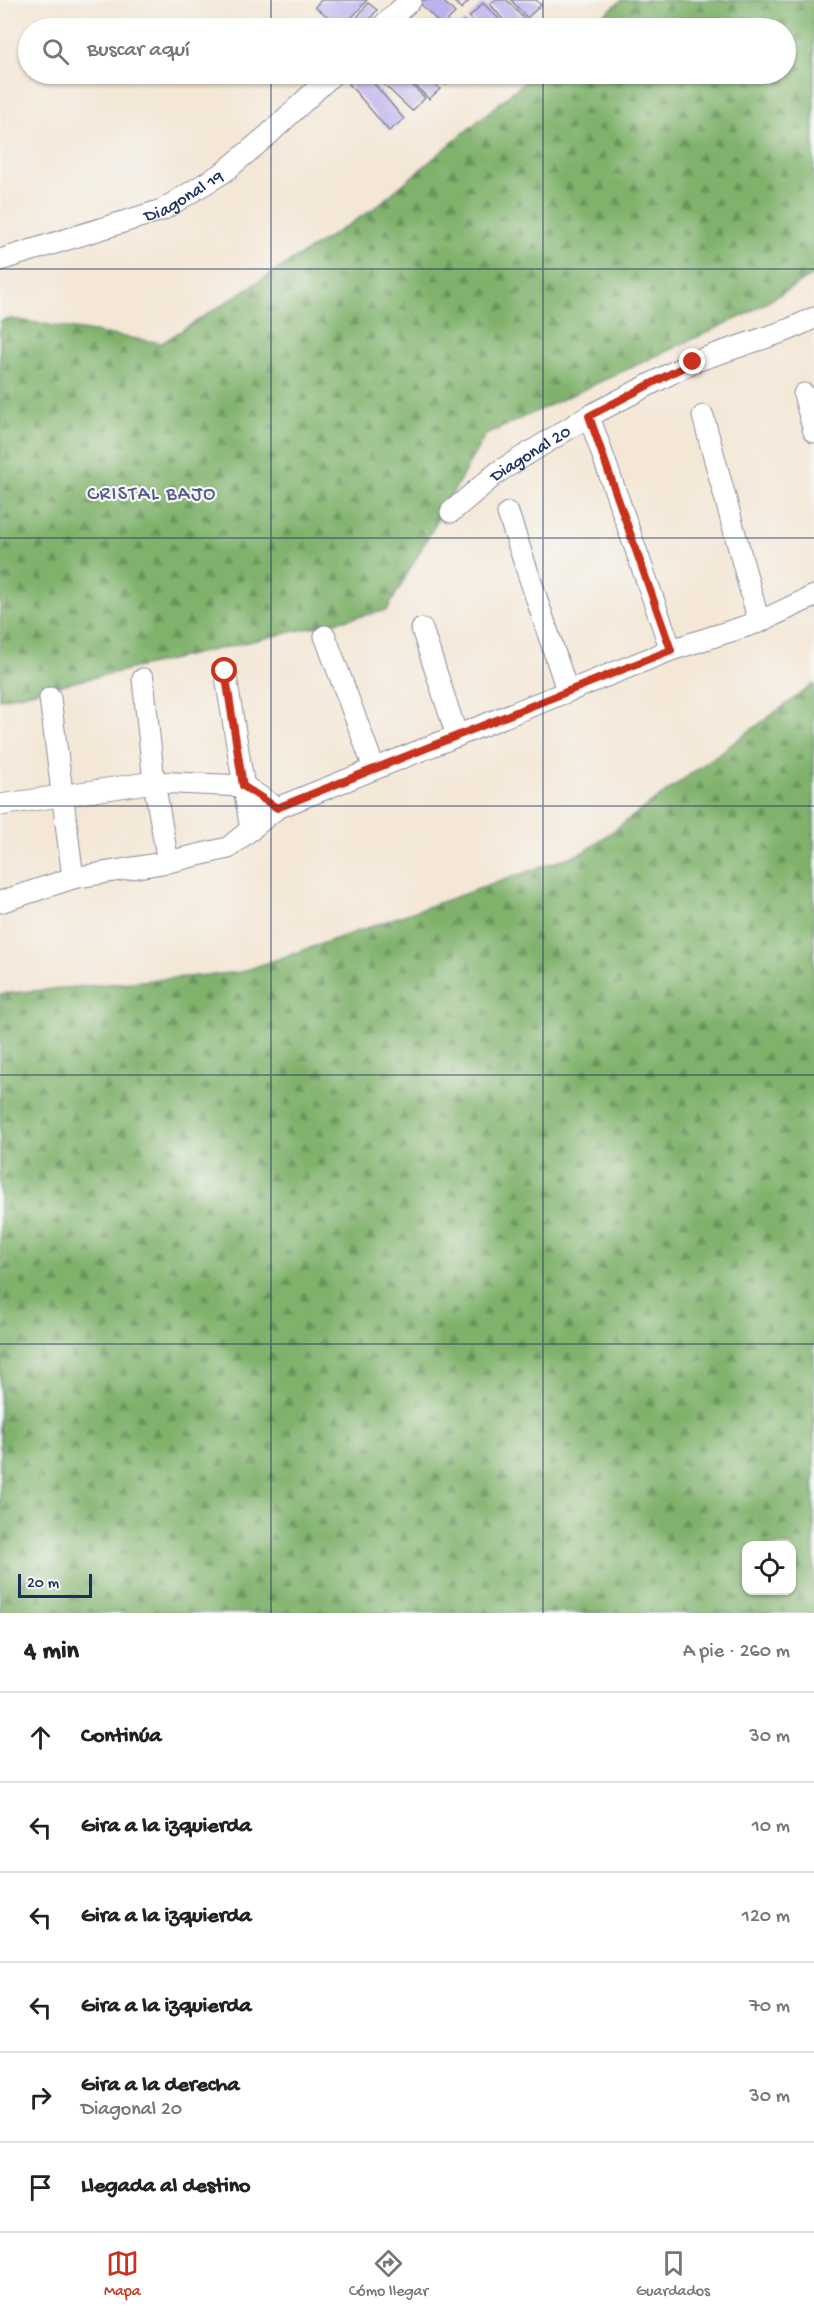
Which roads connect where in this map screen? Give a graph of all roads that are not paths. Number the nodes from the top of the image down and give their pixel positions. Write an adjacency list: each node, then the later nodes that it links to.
1 (411, 0): 2 (street)
2 (391, 18)
3 (322, 84): 4 (street, Diagonal 19)
4 (0, 260)
5 (814, 318): 7 (street, Diagonal 20)
6 (804, 394): 9 (street)
7 (589, 416): 10 (street, Diagonal 20); 16 (street)
8 (703, 416): 13 (street)
9 (814, 432)
10 (451, 512)
11 (508, 513): 19 (street)
12 (814, 596): 13 (street)
13 (759, 622): 16 (street)
14 (422, 629): 21 (street)
15 (325, 636): 22 (street)
16 (671, 650): 19 (street)
17 (225, 671): 24 (street)
18 (143, 679): 23 (street)
19 (567, 690): 21 (street)
20 (50, 698): 25 (street)
21 (457, 736): 22 (street)
22 (374, 768): 27 (street)
23 (154, 782): 24 (street); 25 (street); 29 (street)
24 (243, 786): 27 (street); 28 (street)
25 (62, 795): 26 (street); 30 (street)
26 (0, 805)
27 (277, 808): 28 (street)
28 (251, 830): 29 (street)
29 (168, 862): 30 (street)
30 (73, 878): 31 (street)
31 (0, 902)

